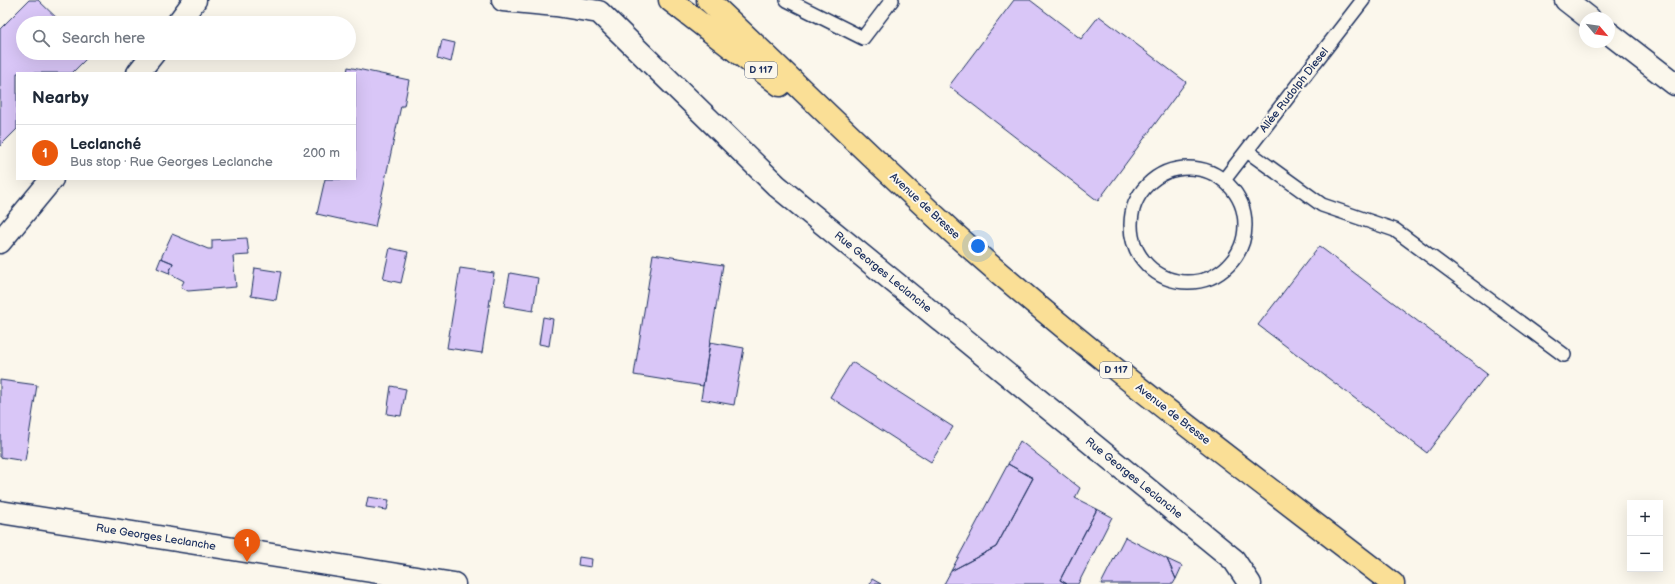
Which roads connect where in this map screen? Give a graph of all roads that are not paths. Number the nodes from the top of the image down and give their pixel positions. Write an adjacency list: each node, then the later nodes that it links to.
1 (195, 0): 10 (street)
2 (503, 0): 23 (street, Rue Georges Leclanche)
3 (670, 0): 15 (main road, Avenue de Bresse / D 117)
4 (708, 0): 15 (main road, Avenue de Bresse / D 117)
5 (787, 0): 6 (lane)
6 (892, 0)
7 (1363, 0): 16 (lane, Allée Rudolph Diesel)
8 (1566, 0): 9 (street)
9 (1581, 12)
10 (183, 16)
11 (1615, 38): 14 (street)
12 (148, 60): 13 (street)
13 (139, 72)
14 (1675, 84)
15 (853, 140): 24 (main road, Avenue de Bresse / D 117)
16 (1247, 151): 18 (lane, Allée Rudolph Diesel); 20 (lane)
17 (51, 180): 19 (street)
18 (1224, 180): 18 (lane)
19 (0, 242)
20 (1564, 355)
21 (0, 512): 22 (street, Rue Georges Leclanche)
22 (454, 584)
23 (1250, 584)
24 (1393, 584)

